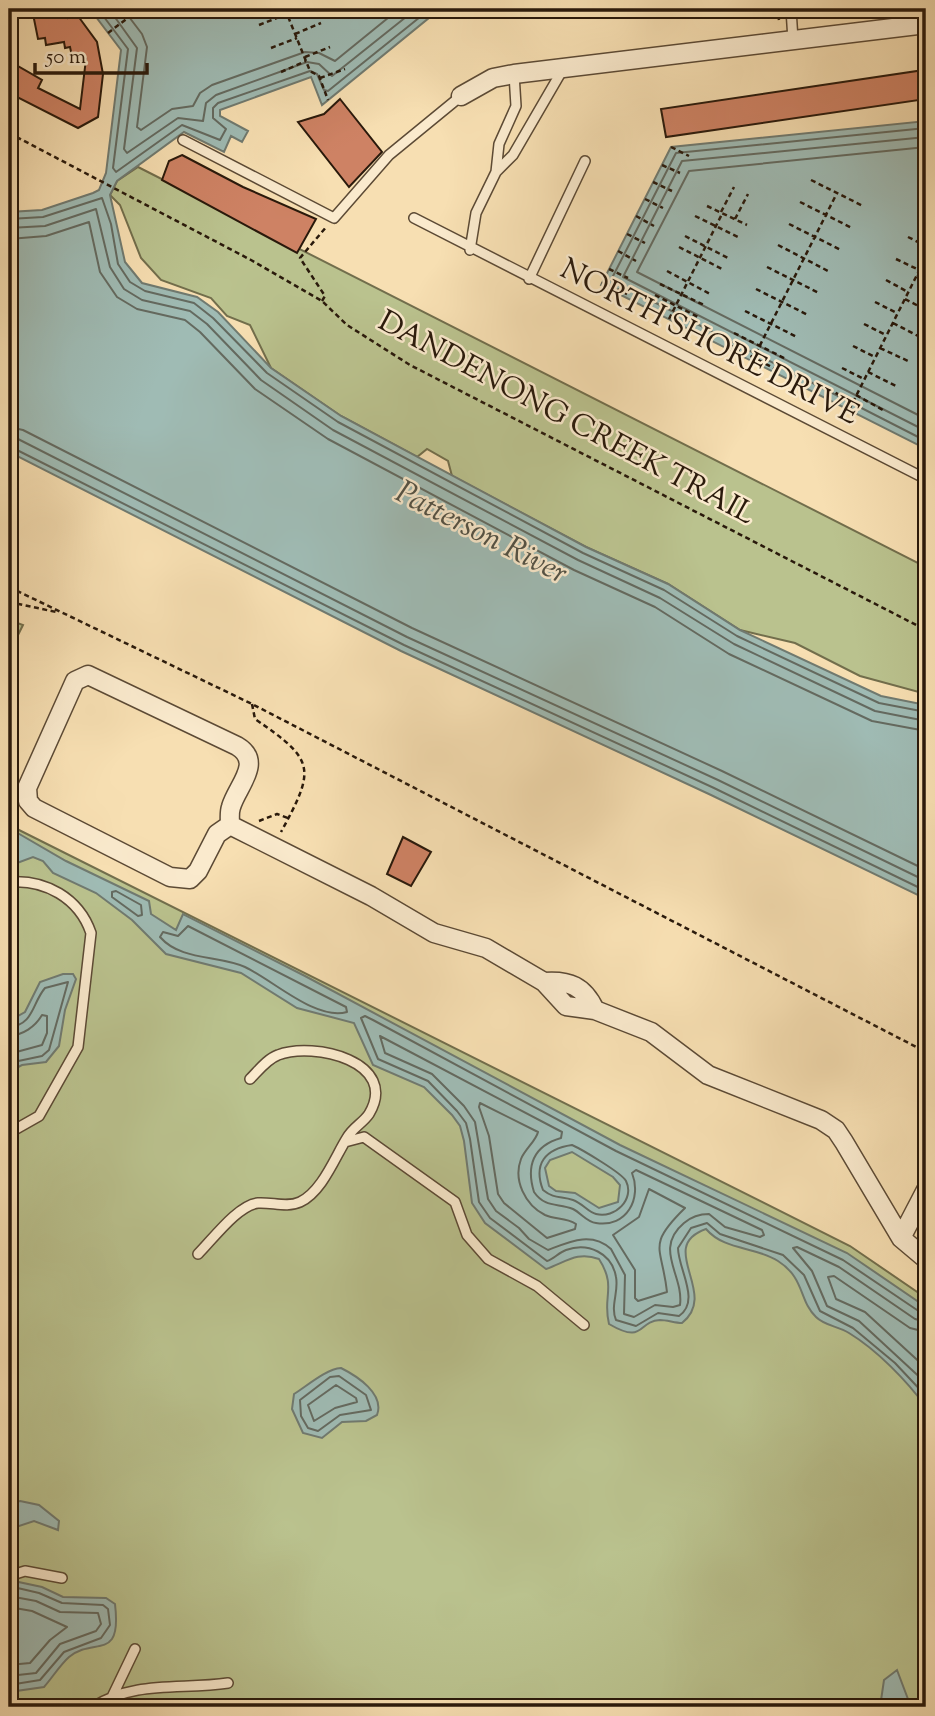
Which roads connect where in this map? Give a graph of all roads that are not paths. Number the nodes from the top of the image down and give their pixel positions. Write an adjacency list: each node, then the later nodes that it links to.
1 (791, 9): 3 (lane)
2 (926, 24): 3 (street)
3 (793, 40): 4 (street)
4 (564, 67): 5 (street); 9 (lane)
5 (514, 74): 6 (street); 9 (lane)
6 (461, 96): 7 (lane)
7 (183, 140)
8 (585, 160): 12 (lane)
9 (496, 172): 11 (lane)
10 (414, 218): 11 (lane, NORTH SHORE DRIVE)
11 (470, 250): 12 (lane, NORTH SHORE DRIVE)
12 (529, 279): 13 (lane, NORTH SHORE DRIVE)
13 (926, 479)
14 (230, 825): 14 (street); 20 (street)
15 (9, 882): 17 (lane)
16 (250, 1079): 18 (lane)
17 (9, 1133)
18 (345, 1142): 21 (lane); 23 (lane)
19 (926, 1190): 20 (street)
20 (901, 1238): 22 (street)
21 (198, 1254)
22 (926, 1259)
23 (584, 1325)
24 (12, 1574): 25 (lane)
25 (62, 1578)
26 (135, 1650): 28 (lane)
27 (228, 1683): 28 (lane)
28 (112, 1697): 29 (lane)
29 (93, 1707)

